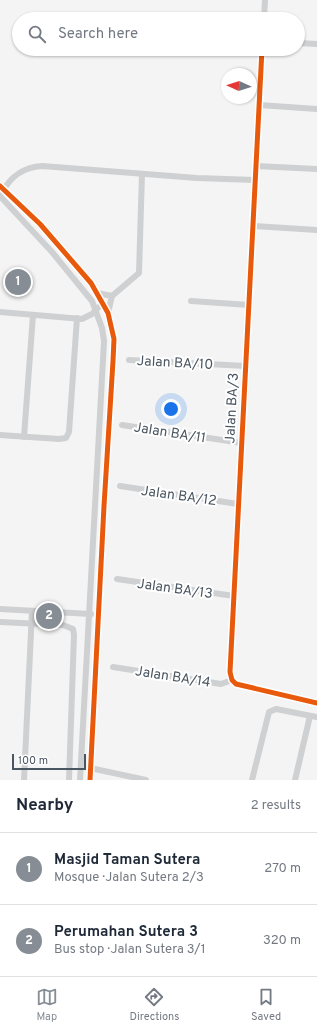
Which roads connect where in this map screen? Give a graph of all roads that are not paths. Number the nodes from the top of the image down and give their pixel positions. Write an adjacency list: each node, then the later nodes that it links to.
1 (265, 0): 2 (street)
2 (264, 12)
3 (305, 43): 4 (street)
4 (317, 44)
5 (262, 56): 6 (street, Jalan BA/3)
6 (259, 105): 7 (street); 8 (street, Jalan BA/3)
7 (317, 108)
8 (256, 166): 9 (street); 11 (street, Jalan BA/3)
9 (317, 169)
10 (142, 174): 11 (street); 12 (street); 17 (street)
11 (255, 180): 14 (street, Jalan BA/3)
12 (2, 188): 13 (street); 16 (street)
13 (0, 196): 21 (street)
14 (253, 226): 15 (street); 20 (street, Jalan BA/3)
15 (317, 230)
16 (97, 293): 17 (street); 19 (street)
17 (112, 296): 23 (street)
18 (191, 301): 20 (street)
19 (103, 304): 21 (street); 23 (street)
20 (249, 305): 27 (street, Jalan BA/3)
21 (96, 310): 25 (street); 38 (street)
22 (0, 312): 24 (street)
23 (108, 313): 39 (street)
24 (33, 315): 25 (street); 30 (street)
25 (77, 318): 30 (street)
26 (129, 360): 27 (street, Jalan BA/10)
27 (246, 366): 31 (street, Jalan BA/3)
28 (122, 425): 31 (street, Jalan BA/11)
29 (0, 435): 30 (street)
30 (24, 437)
31 (242, 444): 33 (street, Jalan BA/3)
32 (120, 486): 33 (street, Jalan BA/12)
33 (238, 504): 35 (street, Jalan BA/3)
34 (117, 580): 35 (street, Jalan BA/13)
35 (234, 596): 43 (street, Jalan BA/3)
36 (0, 609): 37 (street)
37 (32, 611): 38 (street); 41 (street)
38 (88, 614): 39 (street); 49 (street)
39 (98, 614): 46 (street)
40 (0, 622): 41 (street)
41 (31, 624): 47 (street); 48 (street)
42 (113, 667): 43 (street, Jalan BA/14)
43 (232, 680): 44 (street)
44 (317, 703)
45 (314, 717): 52 (street); 53 (street)
46 (90, 768): 50 (street); 51 (street)
47 (24, 780)
48 (69, 780)
49 (80, 780)
50 (90, 780)
51 (146, 780)
52 (252, 780)
53 (295, 780)

